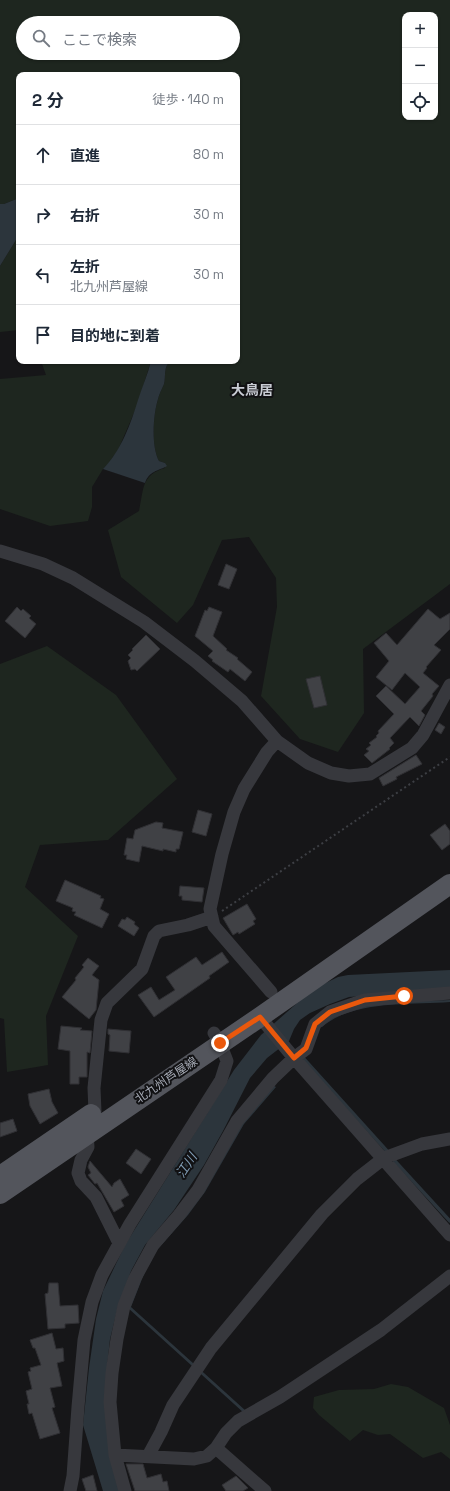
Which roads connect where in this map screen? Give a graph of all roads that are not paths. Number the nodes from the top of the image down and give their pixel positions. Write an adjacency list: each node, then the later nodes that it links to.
1 (0, 551): 3 (street)
2 (450, 685): 3 (street)
3 (277, 741): 6 (street)
4 (450, 869): 7 (main road, 北九州芦屋線)
5 (450, 884): 9 (main road, 北九州芦屋線)
6 (212, 917): 7 (street); 12 (street)
7 (271, 992): 10 (main road, 北九州芦屋線)
8 (450, 993): 11 (street)
9 (265, 1022): 10 (main road, 北九州芦屋線); 11 (street)
10 (217, 1038): 12 (main road, 北九州芦屋線); 13 (main road, 北九州芦屋線); 19 (street)
11 (294, 1058): 15 (street); 22 (street)
12 (95, 1112): 16 (main road, 北九州芦屋線)
13 (87, 1134): 17 (main road, 北九州芦屋線); 19 (street)
14 (450, 1139): 15 (street)
15 (384, 1158): 18 (street); 23 (street)
16 (0, 1176)
17 (0, 1194)
18 (450, 1235)
19 (119, 1243): 24 (street)
20 (450, 1276): 21 (street)
21 (216, 1448): 23 (street); 26 (street)
22 (115, 1455): 23 (street); 25 (street)
23 (148, 1456)
24 (70, 1491)
25 (125, 1491)
26 (265, 1491)

